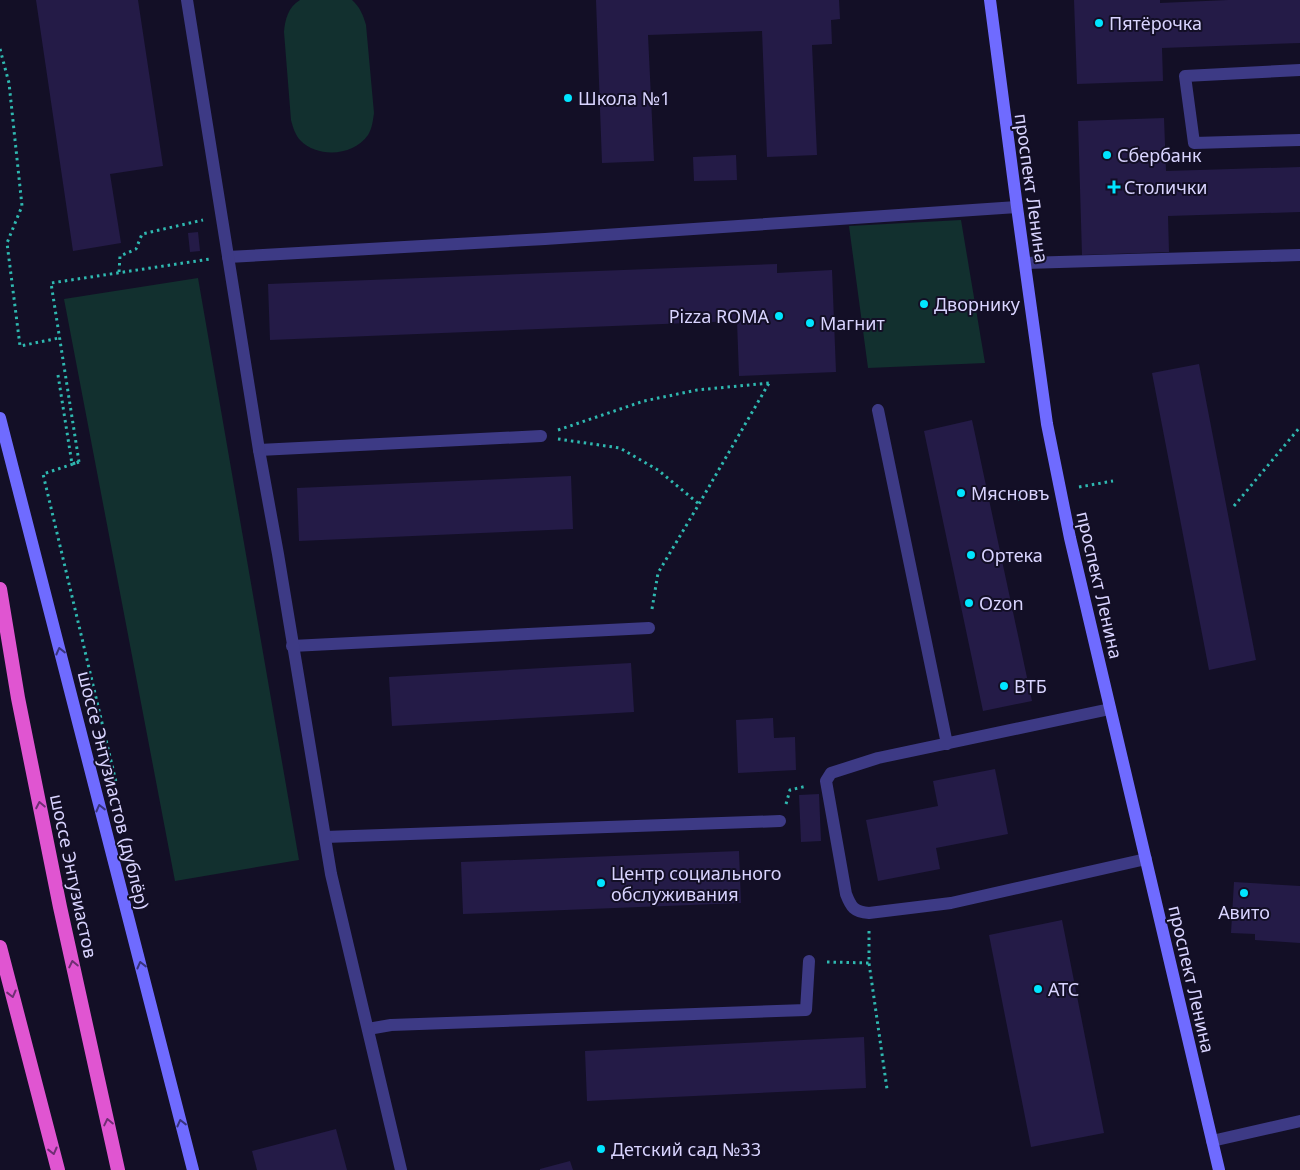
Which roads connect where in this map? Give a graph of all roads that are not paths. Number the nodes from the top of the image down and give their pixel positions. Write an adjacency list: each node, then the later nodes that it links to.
1 (187, 0): 7 (street)
2 (990, 0): 5 (main road, проспект Ленина)
3 (1300, 70): 4 (street)
4 (1300, 140)
5 (1017, 207): 7 (street); 8 (main road, проспект Ленина)
6 (1300, 255): 8 (street)
7 (228, 257): 12 (street)
8 (1025, 263): 16 (main road, проспект Ленина)
9 (878, 410): 17 (street)
10 (0, 418): 28 (main road, шоссе Энтузиастов (дублёр), one-way to 10)
11 (541, 436): 12 (street)
12 (259, 450): 15 (street)
13 (0, 589): 27 (highway, шоссе Энтузиастов, one-way to 13)
14 (648, 628): 15 (street)
15 (292, 646): 19 (street)
16 (1110, 708): 17 (street); 20 (main road, проспект Ленина)
17 (947, 744): 20 (street)
18 (780, 821): 19 (street)
19 (326, 837): 23 (street)
20 (1146, 859): 25 (main road, проспект Ленина)
21 (0, 947): 26 (highway, one-way to 26)
22 (809, 962): 23 (street)
23 (368, 1029): 29 (street)
24 (1300, 1121): 25 (street)
25 (1212, 1141): 30 (main road, проспект Ленина)
26 (58, 1170)
27 (118, 1170)
28 (194, 1170)
29 (401, 1170)
30 (1219, 1170)

